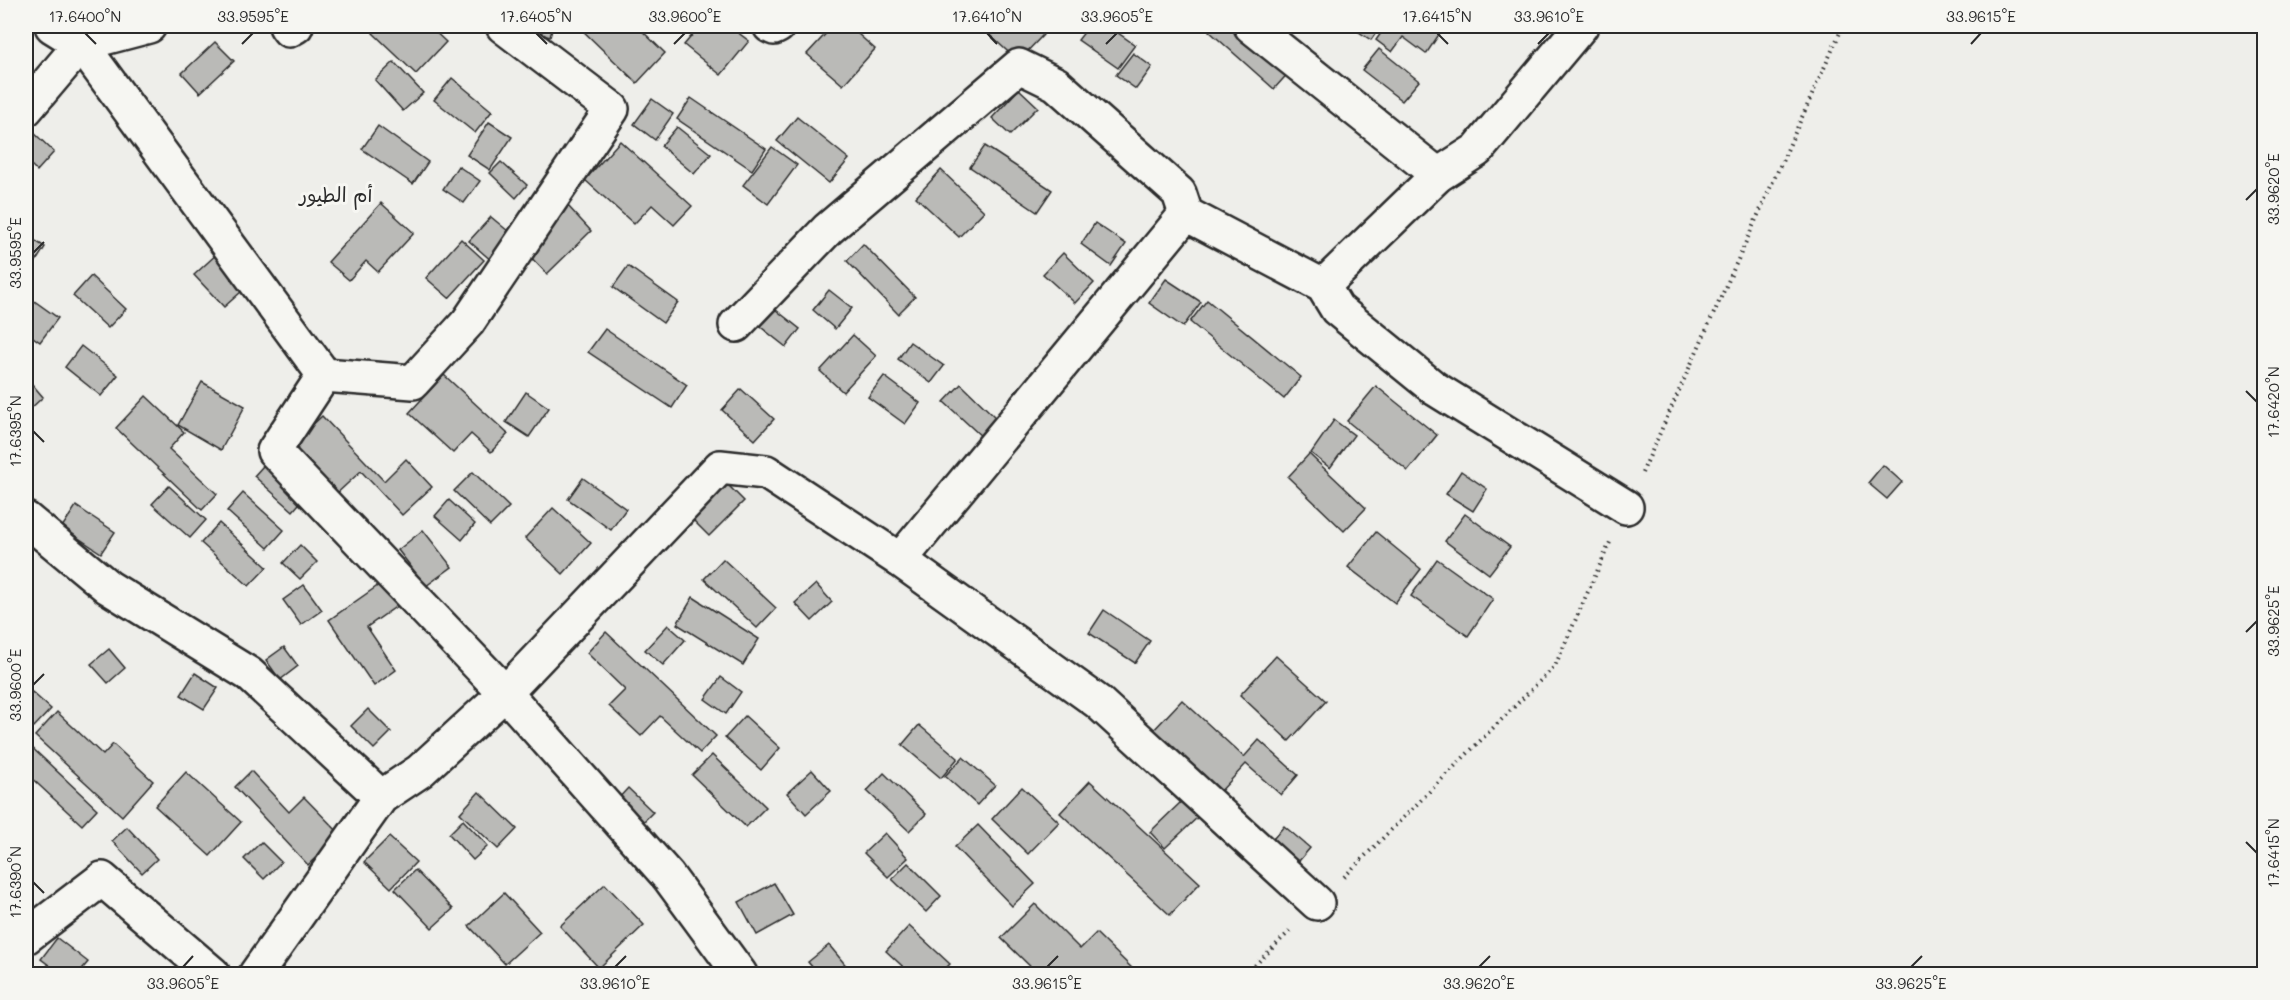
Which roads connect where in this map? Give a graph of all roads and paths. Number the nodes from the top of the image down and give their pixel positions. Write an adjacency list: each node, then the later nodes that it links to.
1 (52, 26): 10 (street)
2 (149, 26): 10 (street)
3 (286, 26): 4 (street)
4 (296, 26)
5 (504, 26): 16 (street)
6 (770, 26): 7 (street)
7 (778, 26)
8 (1251, 26): 12 (street)
9 (1581, 26): 12 (street)
10 (81, 44): 11 (street); 16 (street)
11 (26, 109)
12 (1438, 175): 14 (street)
13 (1186, 214): 14 (street); 15 (street); 19 (street)
14 (1323, 286): 17 (street)
15 (736, 325)
16 (324, 375): 20 (street)
17 (1626, 507)
18 (26, 519): 21 (street)
19 (900, 560): 20 (street); 22 (street)
20 (505, 693): 21 (street); 26 (street)
21 (381, 796): 25 (street)
22 (1317, 903)
23 (26, 937): 24 (street)
24 (213, 975)
25 (256, 975)
26 (740, 975)

